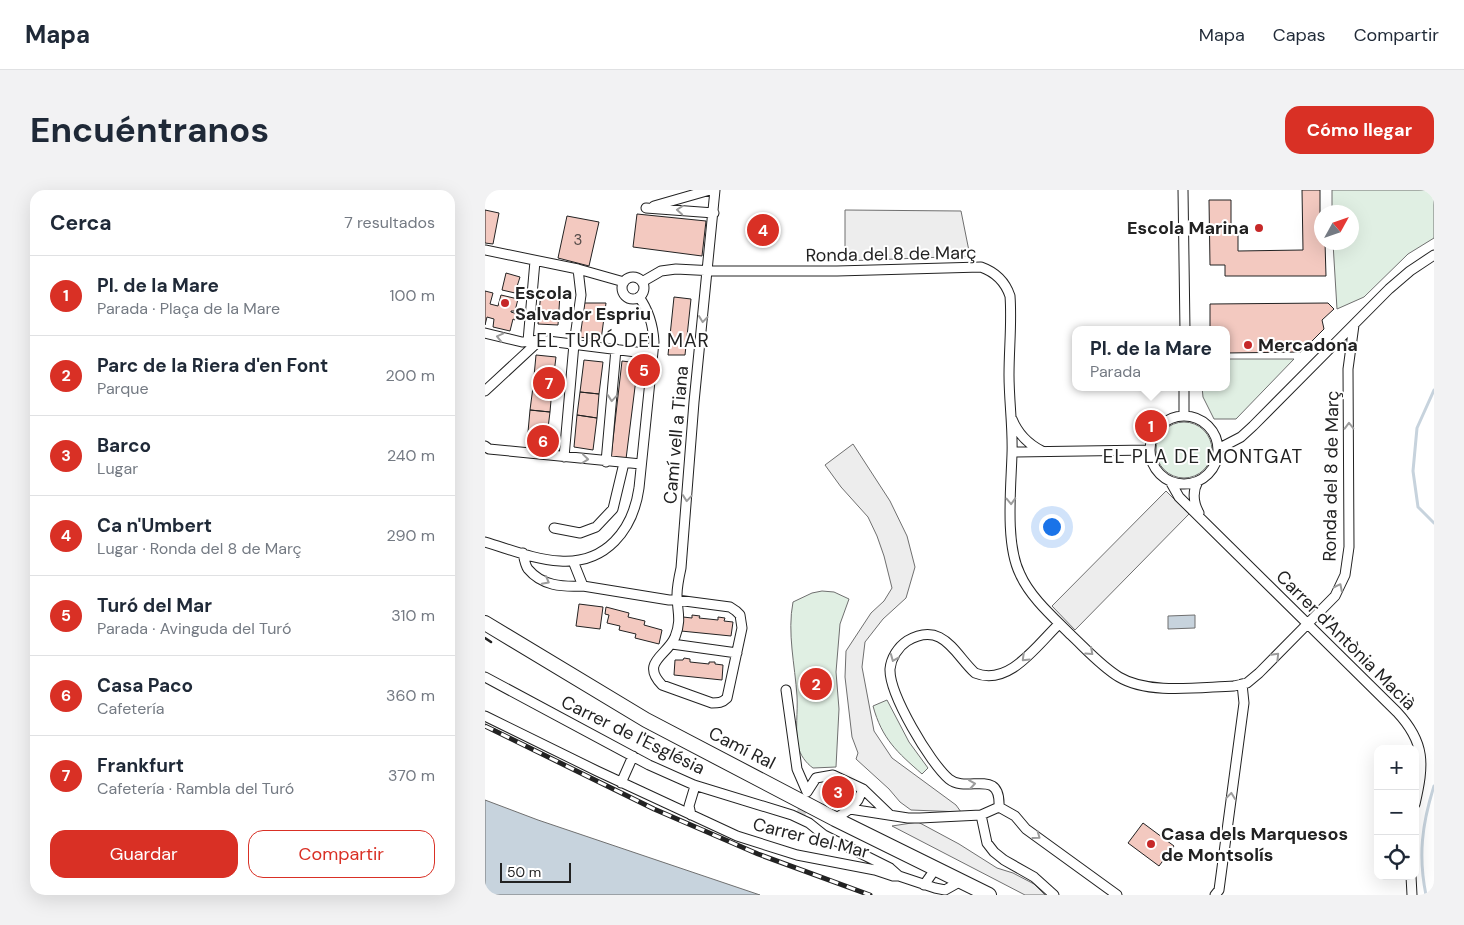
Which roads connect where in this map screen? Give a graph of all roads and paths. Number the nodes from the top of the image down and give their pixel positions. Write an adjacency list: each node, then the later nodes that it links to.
1 (710, 190): 4 (street, one-way to 1)
2 (715, 190): 4 (street, Camí vell a Tiana)
3 (1183, 190): 14 (street)
4 (714, 213): 9 (street, Camí vell a Tiana)
5 (485, 250): 7 (street)
6 (1434, 255): 13 (street)
7 (535, 260): 8 (street); 17 (street)
8 (578, 268): 10 (street); 18 (street)
9 (708, 270): 11 (street, Ronda del 8 de Març); 24 (street, Ronda del 8 de Març); 42 (street, Camí vell a Tiana, one-way to 42)
10 (624, 282): 11 (street); 12 (street)
11 (642, 282): 12 (street)
12 (639, 297): 20 (street)
13 (1354, 325): 27 (street); 45 (street, Ronda del 8 de Març, one-way to 13)
14 (1185, 326)
15 (485, 333): 17 (street, one-way to 15)
16 (540, 340): 17 (street); 18 (street); 21 (street)
17 (528, 341)
18 (574, 344): 19 (street); 30 (street)
19 (616, 349): 20 (street); 31 (street, one-way to 31)
20 (652, 354): 33 (street)
21 (485, 390)
22 (1184, 391): 23 (street)
23 (1184, 415): 26 (street); 27 (street)
24 (1011, 416): 28 (street, Ronda del 8 de Març); 29 (street, Ronda del 8 de Març)
25 (485, 446): 30 (street)
26 (1149, 450): 29 (street); 34 (street)
27 (1218, 450): 35 (street)
28 (1012, 452): 29 (street); 44 (street, Ronda del 8 de Març, one-way to 44)
29 (1045, 452)
30 (564, 457): 31 (street, one-way to 31)
31 (606, 462): 32 (street)
32 (625, 464): 33 (street); 37 (street)
33 (641, 464): 40 (street)
34 (1170, 481): 35 (street); 36 (street, Carrer d'Antònia Macià)
35 (1198, 481): 36 (street, Carrer d'Antònia Macià)
36 (1203, 520): 45 (street, Carrer d'Antònia Macià)
37 (555, 528)
38 (485, 542): 39 (street)
39 (523, 553): 40 (street); 41 (street, one-way to 41)
40 (573, 561): 41 (street)
41 (583, 586): 42 (street)
42 (677, 600): 46 (street, Camí vell a Tiana); 47 (street)
43 (485, 623): 62 (main road, Camí Ral)
44 (1059, 624): 49 (street, Ronda del 8 de Març, one-way to 49); 57 (street, one-way to 57)
45 (1308, 624): 49 (street, Ronda del 8 de Març, one-way to 45); 56 (street, Carrer d'Antònia Macià)
46 (672, 644): 47 (street); 47 (street)
47 (737, 653)
48 (485, 677): 52 (street, Carrer de l'Església)
49 (1242, 684): 71 (street, one-way to 49)
50 (786, 690): 55 (street)
51 (485, 716): 53 (street, Carrer del Mar)
52 (633, 756): 53 (street); 54 (street, Carrer de l'Església)
53 (621, 783): 60 (street, Carrer del Mar)
54 (695, 786): 60 (street); 64 (street, Carrer de l'Església)
55 (863, 789): 58 (street); 61 (street)
56 (1418, 790)
57 (999, 807): 59 (street); 70 (street, one-way to 70)
58 (850, 809): 61 (street); 62 (street)
59 (981, 815): 61 (street); 69 (street)
60 (691, 816): 64 (street, Carrer del Mar)
61 (890, 816)
62 (835, 819): 63 (main road, Camí Ral)
63 (935, 868): 66 (main road, Camí Ral); 67 (street)
64 (899, 876): 67 (street, Carrer del Mar)
65 (1411, 880): 72 (street)
66 (961, 881): 67 (street, Carrer del Mar); 68 (main road, Camí Ral)
67 (924, 886)
68 (989, 895)
69 (1054, 895)
70 (1117, 895)
71 (1215, 895)
72 (1412, 895)

